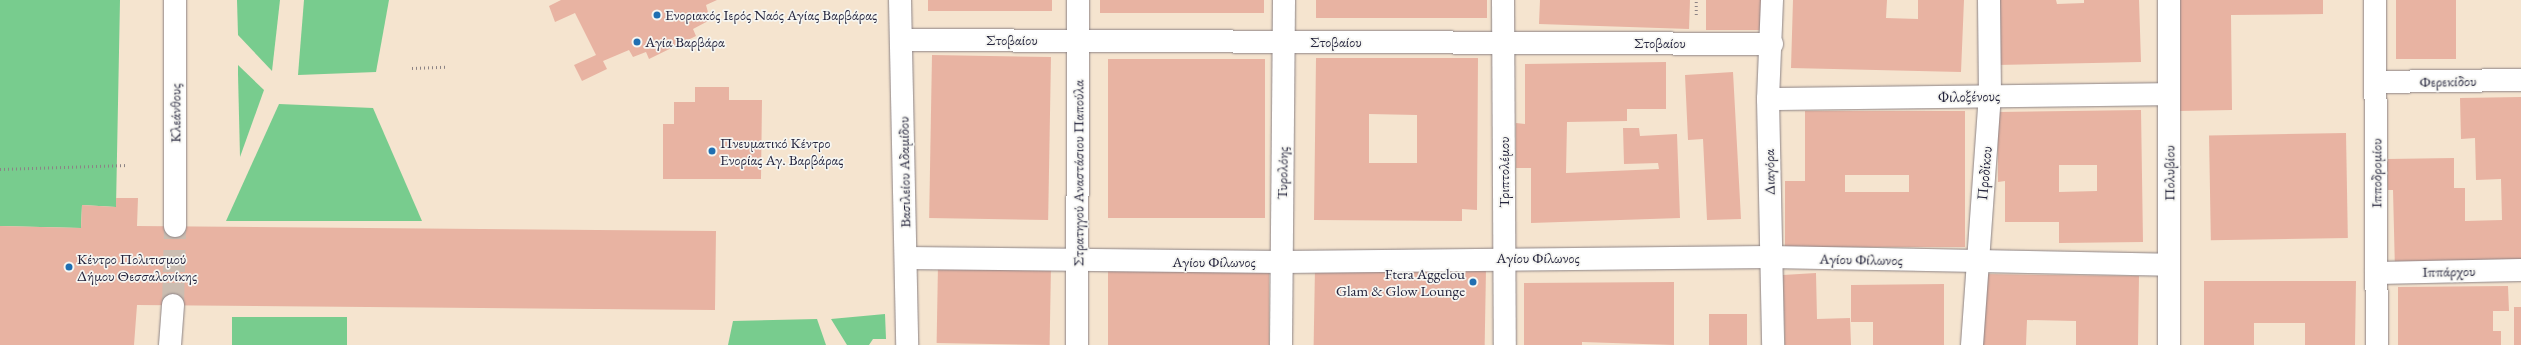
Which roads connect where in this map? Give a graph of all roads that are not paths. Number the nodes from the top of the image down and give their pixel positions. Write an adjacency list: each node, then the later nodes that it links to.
1 (176, 0): 20 (street, Κλεάνθους)
2 (900, 0): 10 (street, Βασιλείου Αδαμίδου)
3 (1078, 0): 11 (street, Στρατηγού Αναστάσιου Παπούλα)
4 (1284, 0): 12 (street, Τυρολόης)
5 (1503, 0): 13 (street, Τριπτολέμου)
6 (1772, 0): 14 (street, Διαγόρα)
7 (1989, 0): 18 (street, Προδίκου)
8 (2169, 0): 17 (street, Πολυβίου)
9 (2375, 0): 16 (street, Ιπποδρομίου)
10 (901, 40): 11 (street, Στοβαίου); 22 (street, Βασιλείου Αδαμίδου)
11 (1078, 41): 12 (street, Στοβαίου); 25 (street, Στρατηγού Αναστάσιου Παπούλα)
12 (1284, 42): 13 (street, Στοβαίου); 26 (street, Τυρολόης)
13 (1504, 42): 14 (street, Στοβαίου); 23 (street, Τριπτολέμου)
14 (1772, 44): 19 (street, Διαγόρα)
15 (2521, 80): 16 (street, Φερεκίδου)
16 (2375, 82): 29 (street, Ιπποδρομίου)
17 (2169, 94): 18 (street, Φιλοξένους); 27 (street, Πολυβίου)
18 (1990, 96): 19 (street, Φιλοξένους); 24 (street, Προδίκου)
19 (1768, 99): 21 (street, Διαγόρα)
20 (175, 226)
21 (1770, 257): 23 (street, Αγίου Φίλωνος); 24 (street, Αγίου Φίλωνος); 36 (street, Διαγόρα)
22 (906, 258): 25 (street, Αγίου Φίλωνος); 32 (street, Βασιλείου Αδαμίδου)
23 (1505, 258): 26 (street, Αγίου Φίλωνος); 35 (street, Τριπτολέμου)
24 (1977, 261): 27 (street, Αγίου Φίλωνος); 37 (street, Προδίκου)
25 (1078, 262): 26 (street, Αγίου Φίλωνος); 33 (street, Στρατηγού Αναστάσιου Παπούλα)
26 (1282, 262): 34 (street, Τυρολόης)
27 (2170, 265): 38 (street, Πολυβίου)
28 (2521, 270): 29 (street, Ιππάρχου)
29 (2376, 272): 39 (street, Ιπποδρομίου)
30 (173, 305): 31 (street)
31 (170, 345)
32 (908, 345)
33 (1077, 345)
34 (1281, 345)
35 (1505, 345)
36 (1773, 345)
37 (1972, 345)
38 (2169, 345)
39 (2376, 345)

